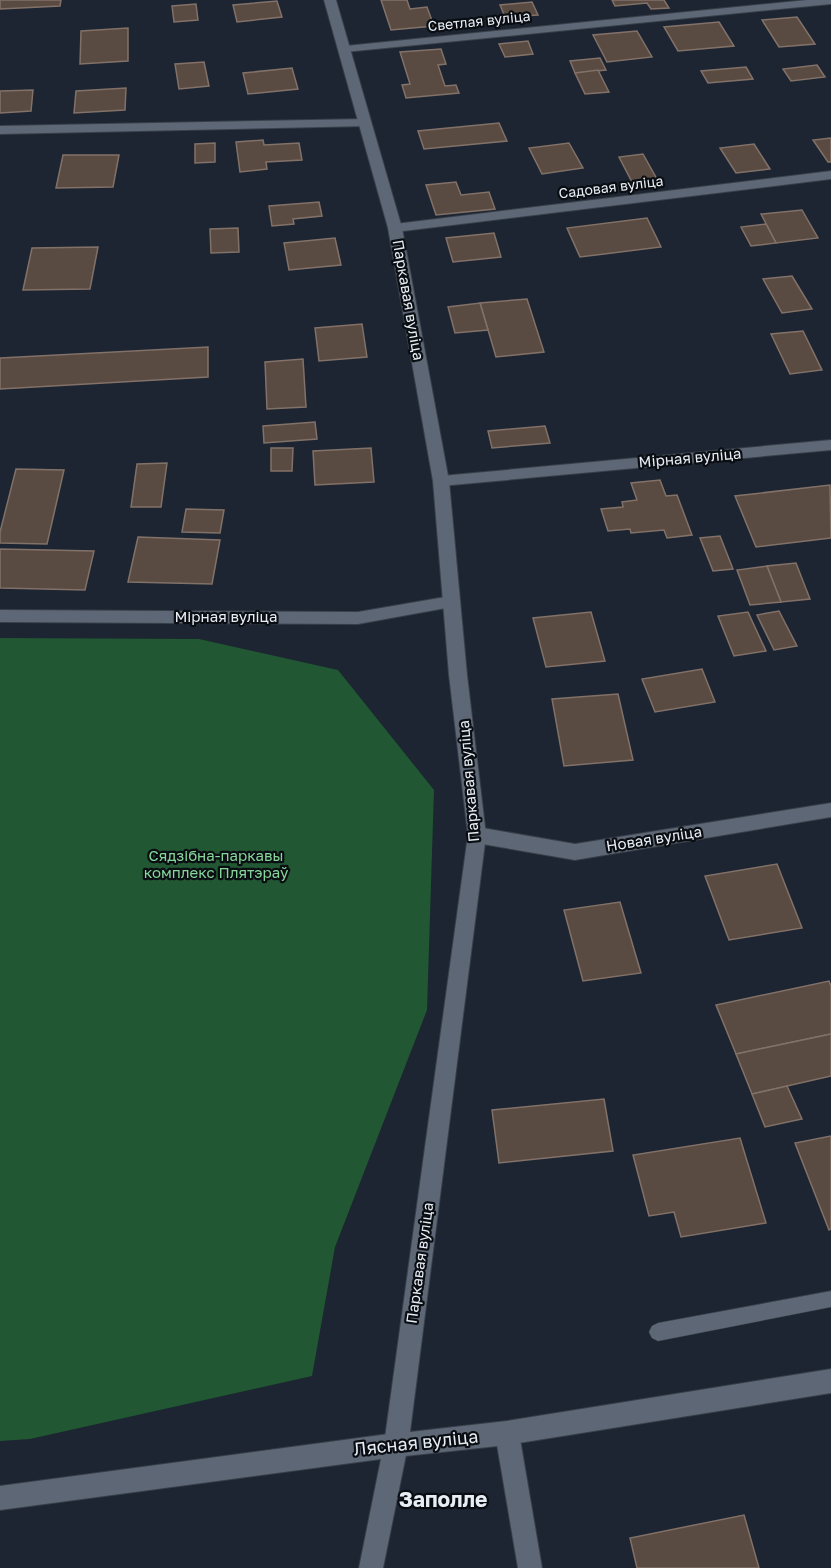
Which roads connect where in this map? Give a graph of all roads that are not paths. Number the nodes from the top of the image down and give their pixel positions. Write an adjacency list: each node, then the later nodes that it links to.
1 (330, 0): 5 (street, Паркавая вуліца)
2 (691, 0): 4 (street)
3 (831, 1): 4 (street, Светлая вуліца)
4 (700, 14): 5 (street, Светлая вуліца)
5 (345, 49): 6 (street, Паркавая вуліца)
6 (364, 123): 7 (street); 9 (street, Паркавая вуліца)
7 (0, 130)
8 (831, 175): 9 (street, Садовая вуліца)
9 (395, 228): 11 (street, Паркавая вуліца)
10 (831, 445): 11 (street, Мірная вуліца)
11 (441, 481): 12 (street, Паркавая вуліца)
12 (451, 602): 13 (street, Мірная вуліца); 15 (street, Паркавая вуліца)
13 (0, 616)
14 (831, 810): 15 (street, Новая вуліца)
15 (477, 835): 20 (street, Паркавая вуліца)
16 (831, 1299): 17 (lane)
17 (658, 1332)
18 (831, 1381): 19 (street, Лясная вуліца)
19 (507, 1433): 20 (street, Лясная вуліца); 23 (street)
20 (396, 1445): 21 (street, Лясная вуліца); 22 (street, Паркавая вуліца)
21 (0, 1498)
22 (370, 1568)
23 (530, 1568)

